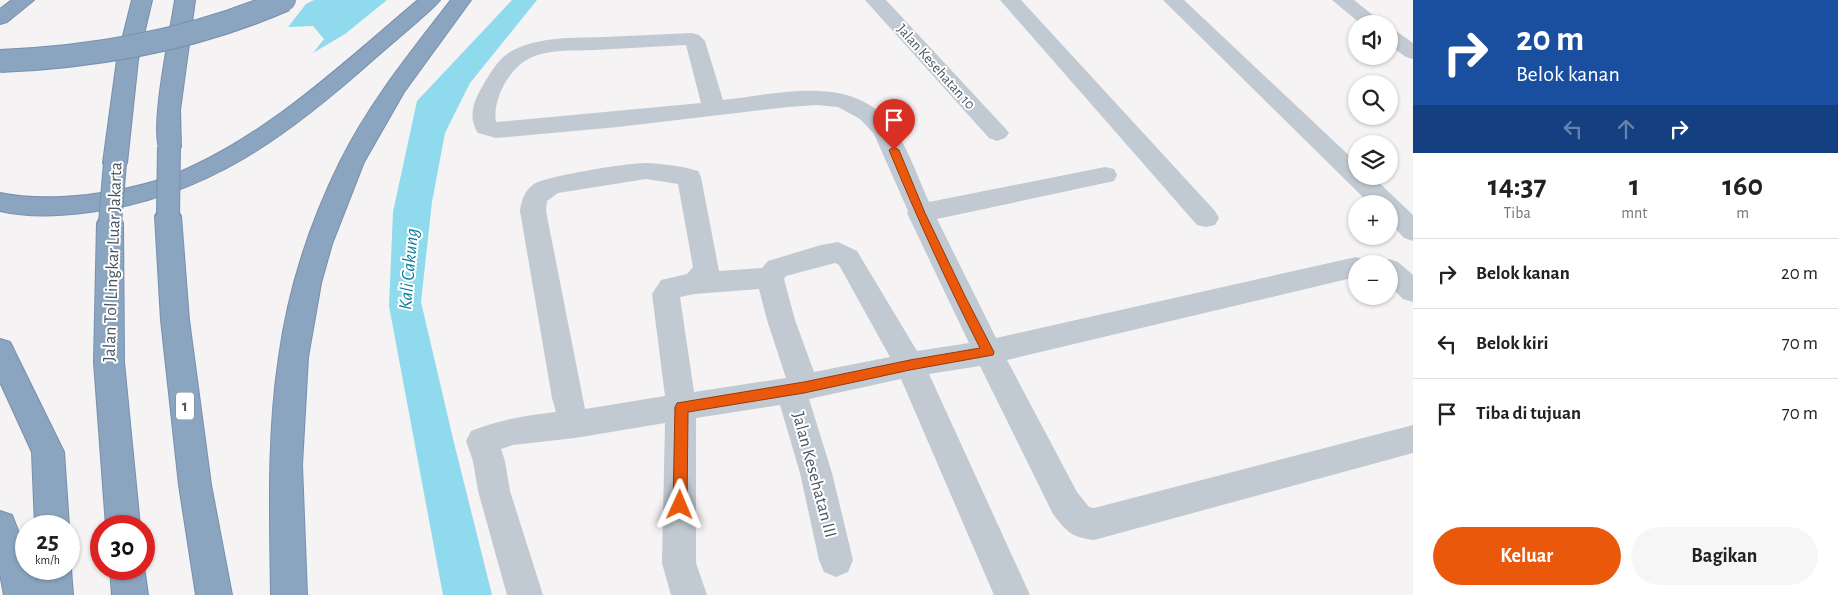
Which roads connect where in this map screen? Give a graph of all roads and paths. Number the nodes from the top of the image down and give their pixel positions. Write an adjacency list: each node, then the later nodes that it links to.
1 (24, 0): 12 (highway)
2 (142, 0): 40 (highway, Jalan Tol Lingkar Luar Jakarta, bridge)
3 (185, 0): 48 (highway, 1, bridge)
4 (285, 0): 15 (highway, bridge)
5 (430, 0): 22 (highway)
6 (462, 0): 49 (highway)
7 (875, 0): 17 (street, Jalan Kesehatan 10)
8 (1010, 0): 25 (street)
9 (1173, 0): 18 (street)
10 (1342, 0): 11 (street)
11 (1362, 15)
12 (0, 18)
13 (1398, 42): 14 (street)
14 (1413, 53)
15 (0, 61)
16 (714, 109): 16 (street); 23 (street)
17 (997, 133)
18 (1348, 168)
19 (1105, 175): 23 (street)
20 (1365, 185): 21 (street)
21 (1376, 195)
22 (0, 202)
23 (920, 213): 33 (street)
24 (1398, 216): 26 (street)
25 (1206, 218)
26 (1413, 231)
27 (1348, 269): 33 (street)
28 (701, 276): 30 (street); 36 (street); 37 (street)
29 (1398, 277): 31 (street)
30 (770, 278): 34 (street); 35 (street, Jalan Kesehatan III)
31 (1413, 291)
32 (0, 351): 39 (highway)
33 (988, 352): 34 (street); 38 (street)
34 (910, 365): 35 (street); 52 (street)
35 (797, 388): 36 (street); 42 (street, Jalan Kesehatan III)
36 (682, 407): 37 (street); 51 (street)
37 (575, 424): 50 (street)
38 (1413, 439)
39 (51, 515)
40 (123, 515)
41 (0, 527): 45 (highway)
42 (836, 560)
43 (54, 580): 46 (highway)
44 (128, 580): 47 (highway)
45 (22, 595)
46 (55, 595)
47 (130, 595)
48 (214, 595)
49 (289, 595)
50 (525, 595)
51 (689, 595)
52 (1012, 595)

